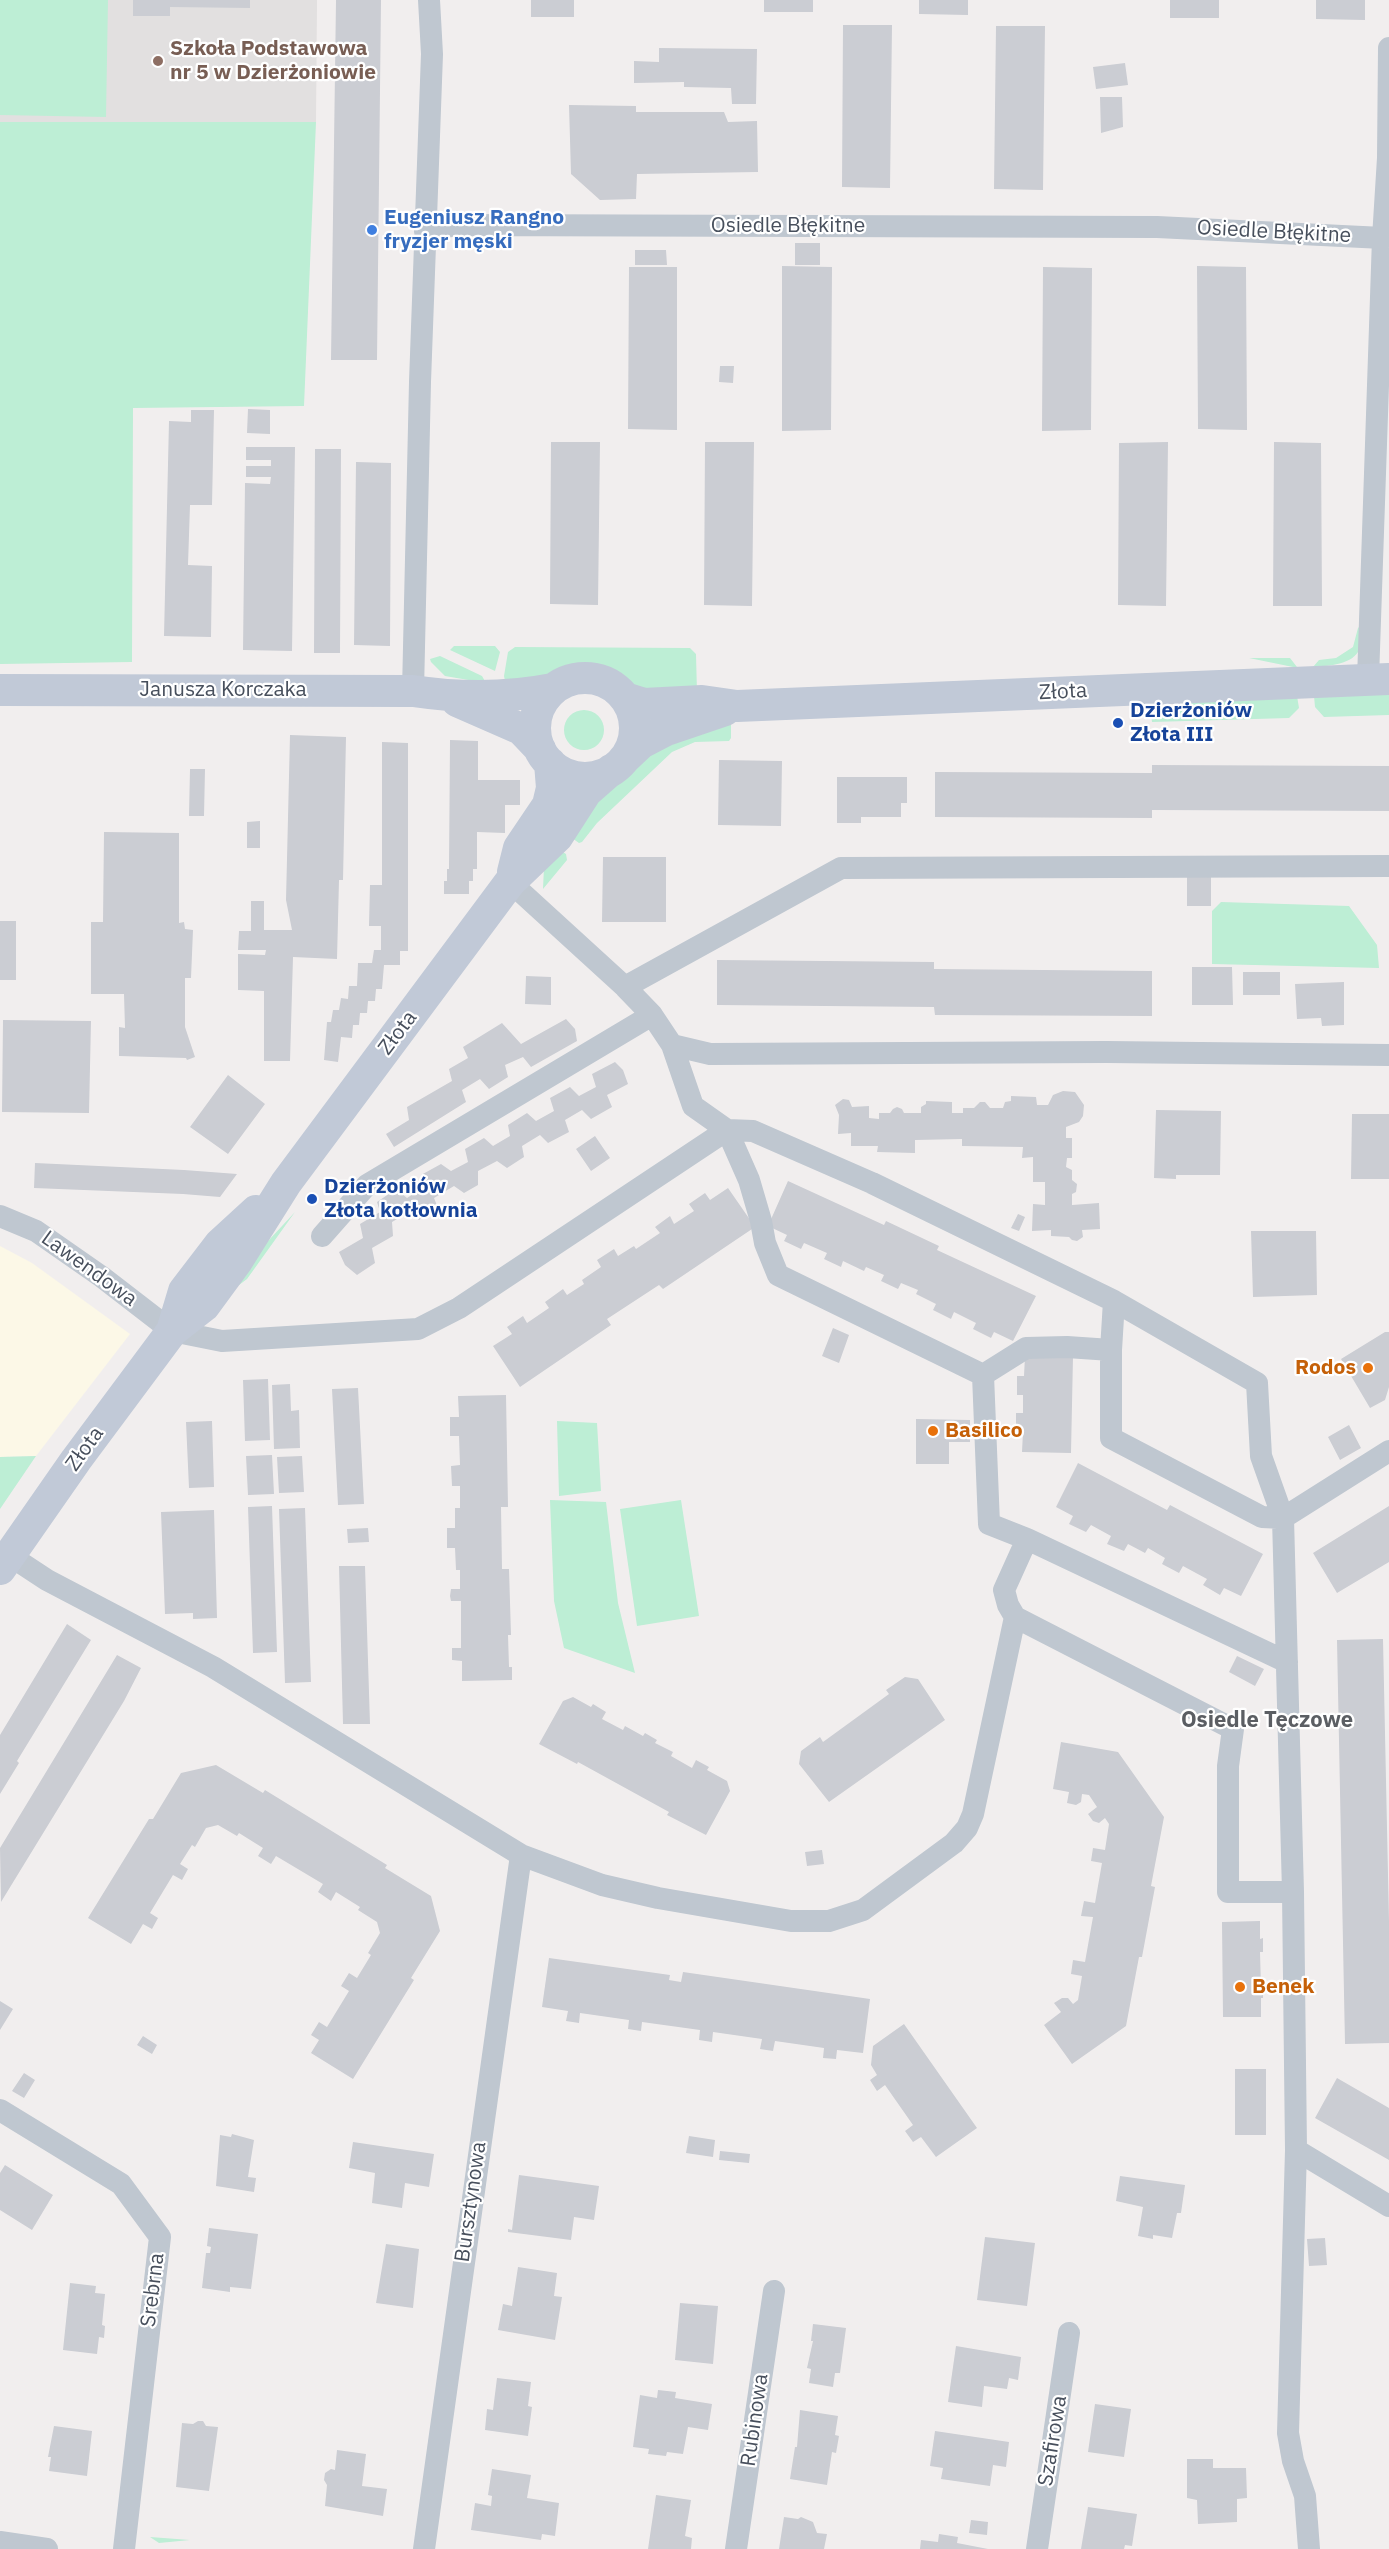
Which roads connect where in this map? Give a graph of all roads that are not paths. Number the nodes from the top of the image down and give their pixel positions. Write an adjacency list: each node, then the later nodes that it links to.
1 (429, 0): 3 (street)
2 (1389, 48): 4 (street)
3 (425, 231): 4 (street, Osiedle Błękitne); 8 (street)
4 (1383, 238): 5 (street)
5 (1379, 679): 11 (street, Złota)
6 (553, 689): 9 (street, Janusza Korczaka); 10 (street); 12 (street)
7 (0, 690): 8 (street, Janusza Korczaka)
8 (413, 691): 9 (street, Janusza Korczaka)
9 (446, 696): 12 (street, Janusza Korczaka)
10 (625, 698): 11 (street, Złota); 13 (street)
11 (737, 706): 13 (street, Złota)
12 (545, 756): 13 (street); 15 (street, Złota)
13 (618, 765): 15 (street, Złota)
14 (1389, 866): 16 (street)
15 (510, 882): 16 (street); 24 (street, Złota)
16 (625, 987): 17 (street)
17 (652, 1015): 18 (street); 22 (street)
18 (672, 1046): 19 (street); 20 (street)
19 (1389, 1055)
20 (727, 1130): 23 (street); 24 (street); 26 (street)
21 (0, 1216): 24 (street, Lawendowa)
22 (321, 1236)
23 (1114, 1301): 25 (street); 28 (street)
24 (172, 1330): 30 (street, Złota)
25 (1111, 1350): 26 (street); 28 (street)
26 (982, 1376): 29 (street)
27 (1389, 1451): 28 (street)
28 (1283, 1518): 32 (street)
29 (1027, 1539): 31 (street); 32 (street)
30 (4, 1562): 33 (street)
31 (1015, 1617): 33 (street); 34 (street)
32 (1287, 1662): 34 (street)
33 (521, 1856): 43 (street, Bursztynowa)
34 (1293, 1892): 36 (street)
35 (0, 2110): 42 (street, Srebrna)
36 (1296, 2150): 37 (street); 46 (street)
37 (1389, 2206)
38 (774, 2291): 44 (street, Rubinowa)
39 (1069, 2333): 45 (street, Szafirowa)
40 (0, 2542): 41 (street)
41 (47, 2549)
42 (124, 2549)
43 (424, 2549)
44 (736, 2549)
45 (1036, 2549)
46 (1309, 2549)

